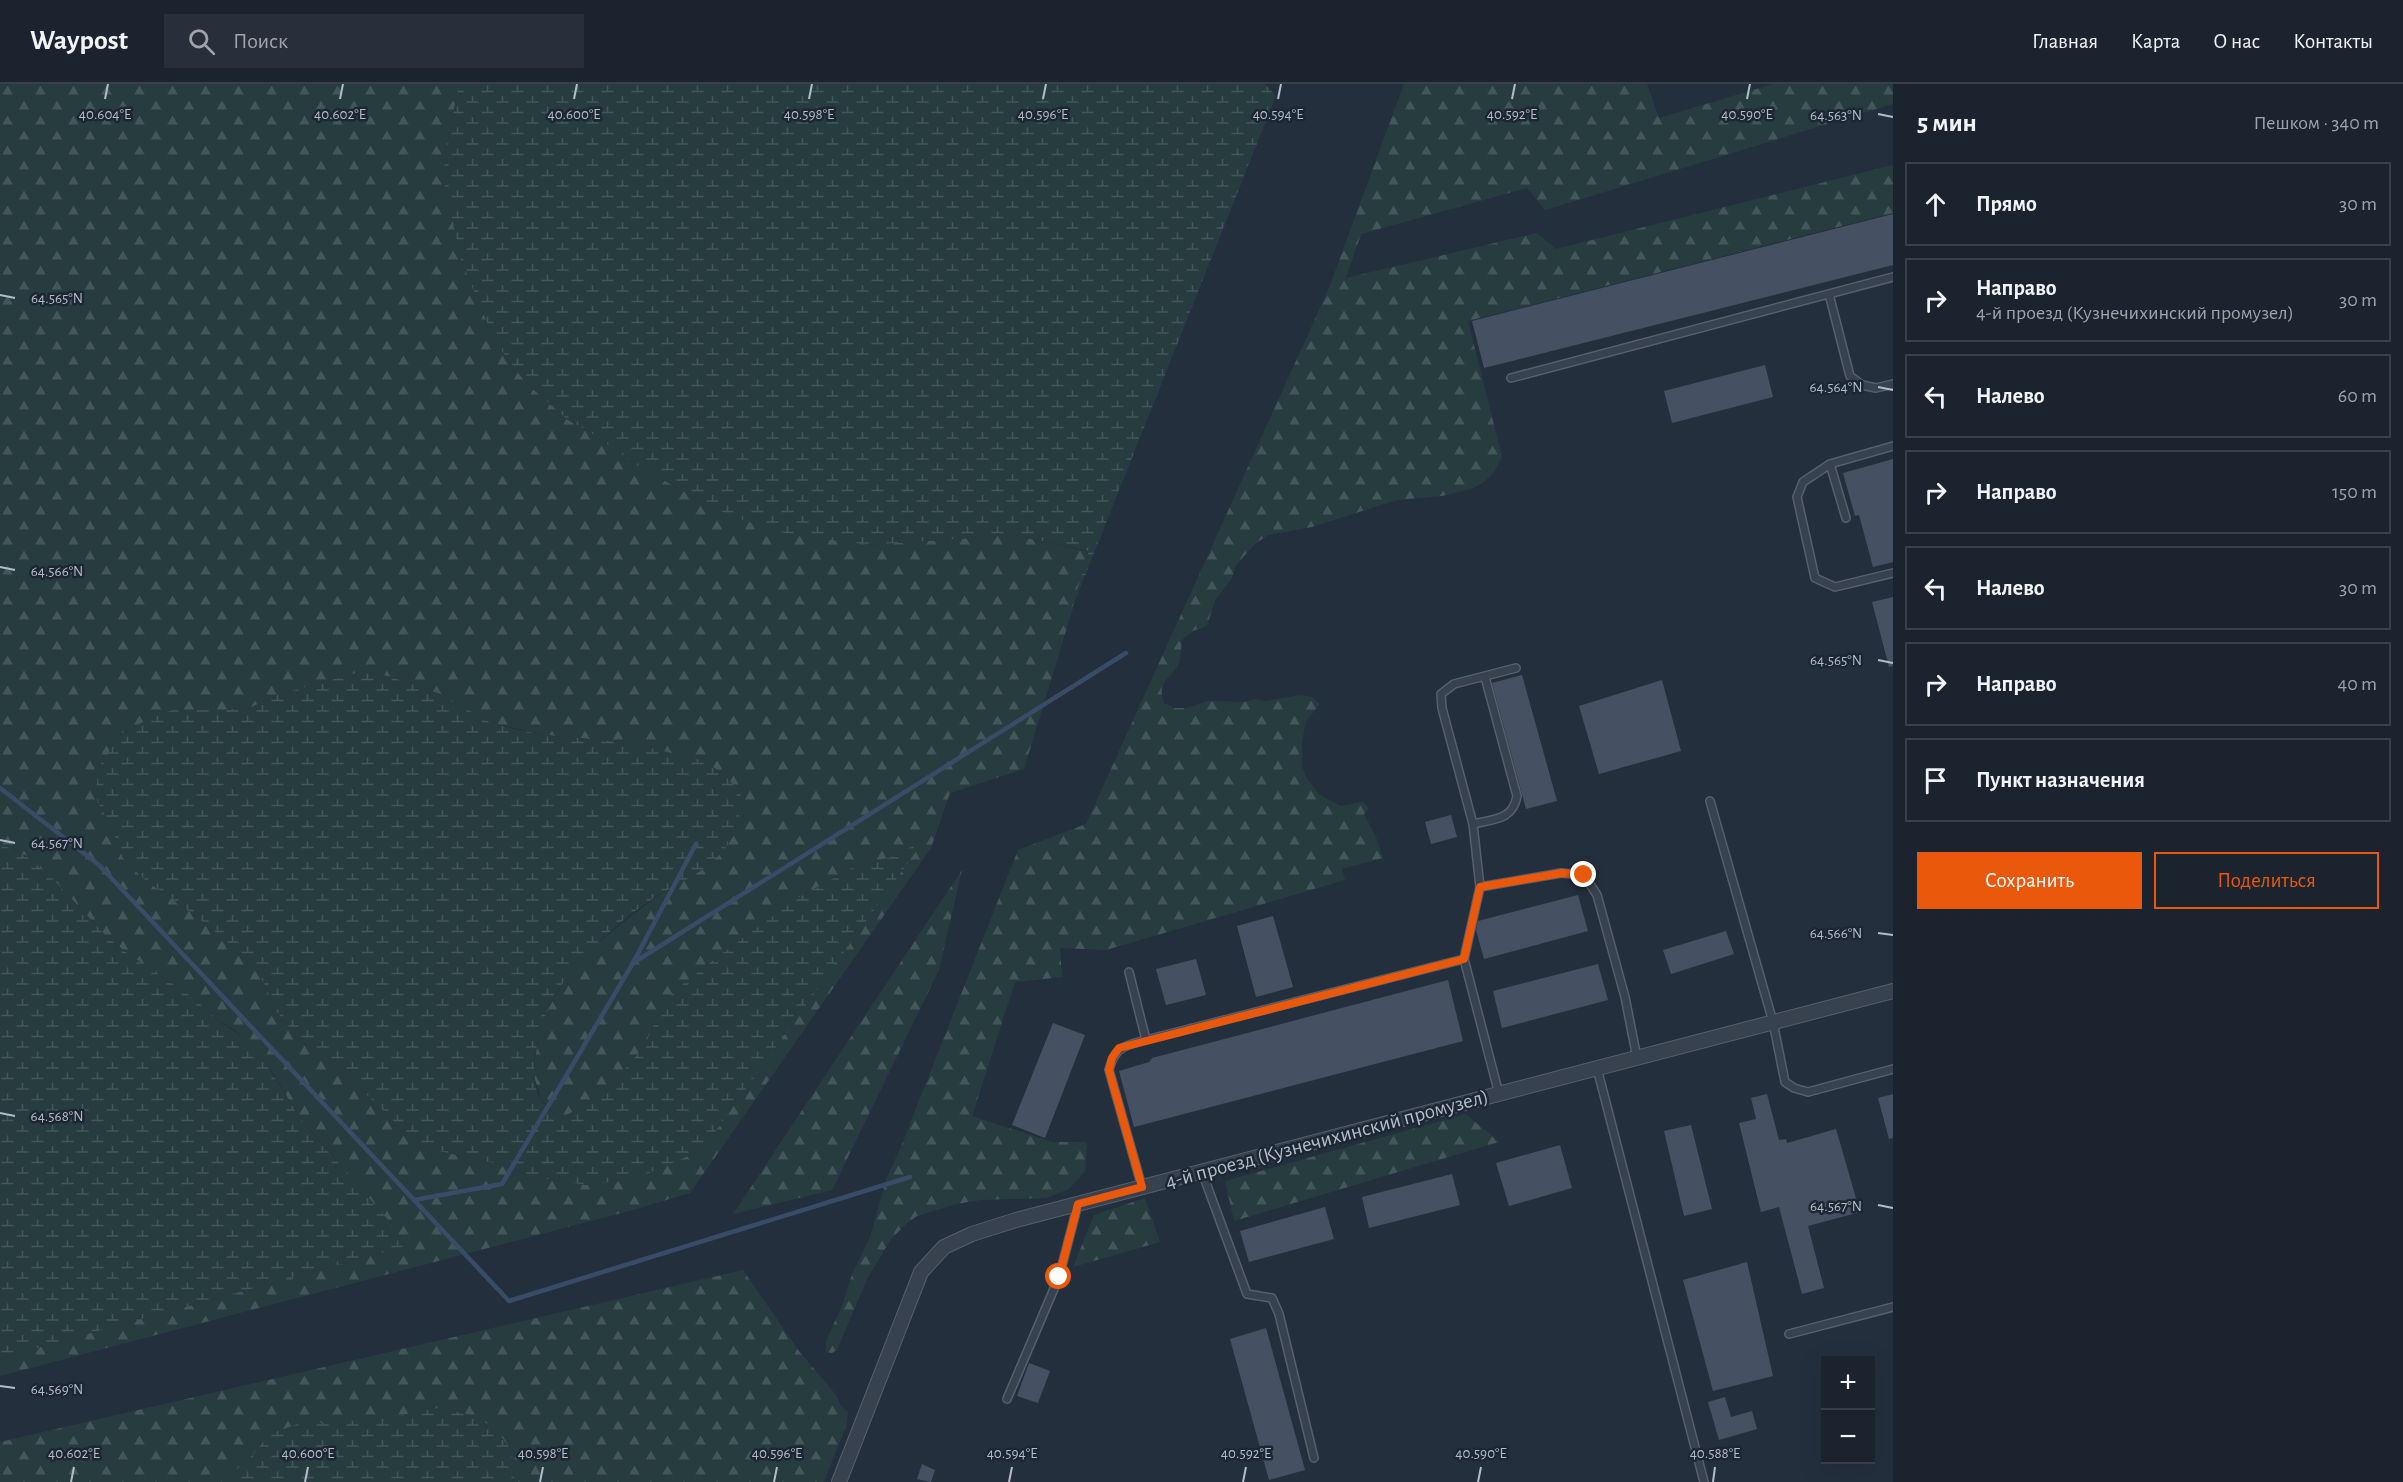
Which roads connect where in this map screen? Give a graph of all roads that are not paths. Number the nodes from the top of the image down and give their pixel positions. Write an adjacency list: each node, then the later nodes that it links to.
1 (1893, 277): 2 (lane)
2 (1829, 294): 3 (lane); 4 (lane)
3 (1511, 378)
4 (1893, 384)
5 (1893, 446): 6 (lane)
6 (1830, 464): 7 (lane); 8 (lane)
7 (1846, 518)
8 (1893, 573)
9 (1516, 668): 10 (lane)
10 (1485, 677): 12 (lane); 12 (lane)
11 (1710, 801): 17 (lane)
12 (1473, 824): 13 (lane)
13 (1480, 887): 14 (lane); 19 (lane)
14 (1464, 959): 18 (lane); 22 (lane)
15 (1130, 972): 18 (lane)
16 (1893, 991): 17 (street, 4-й проезд (Кузнечихинский промузел))
17 (1773, 1022): 19 (street, 4-й проезд (Кузнечихинский промузел)); 21 (lane)
18 (1146, 1040): 24 (lane)
19 (1637, 1058): 20 (street, 4-й проезд (Кузнечихинский промузел))
20 (1597, 1068): 22 (street, 4-й проезд (Кузнечихинский промузел)); 31 (lane)
21 (1893, 1069)
22 (1499, 1094): 23 (street, 4-й проезд (Кузнечихинский промузел))
23 (1202, 1172): 24 (street, 4-й проезд (Кузнечихинский промузел)); 29 (lane)
24 (1142, 1187): 25 (street, 4-й проезд (Кузнечихинский промузел))
25 (1078, 1204): 28 (lane); 30 (street, 4-й проезд (Кузнечихинский промузел))
26 (1893, 1307): 27 (lane)
27 (1789, 1334)
28 (1007, 1399)
29 (1314, 1458)
30 (840, 1482)
31 (1704, 1482)

